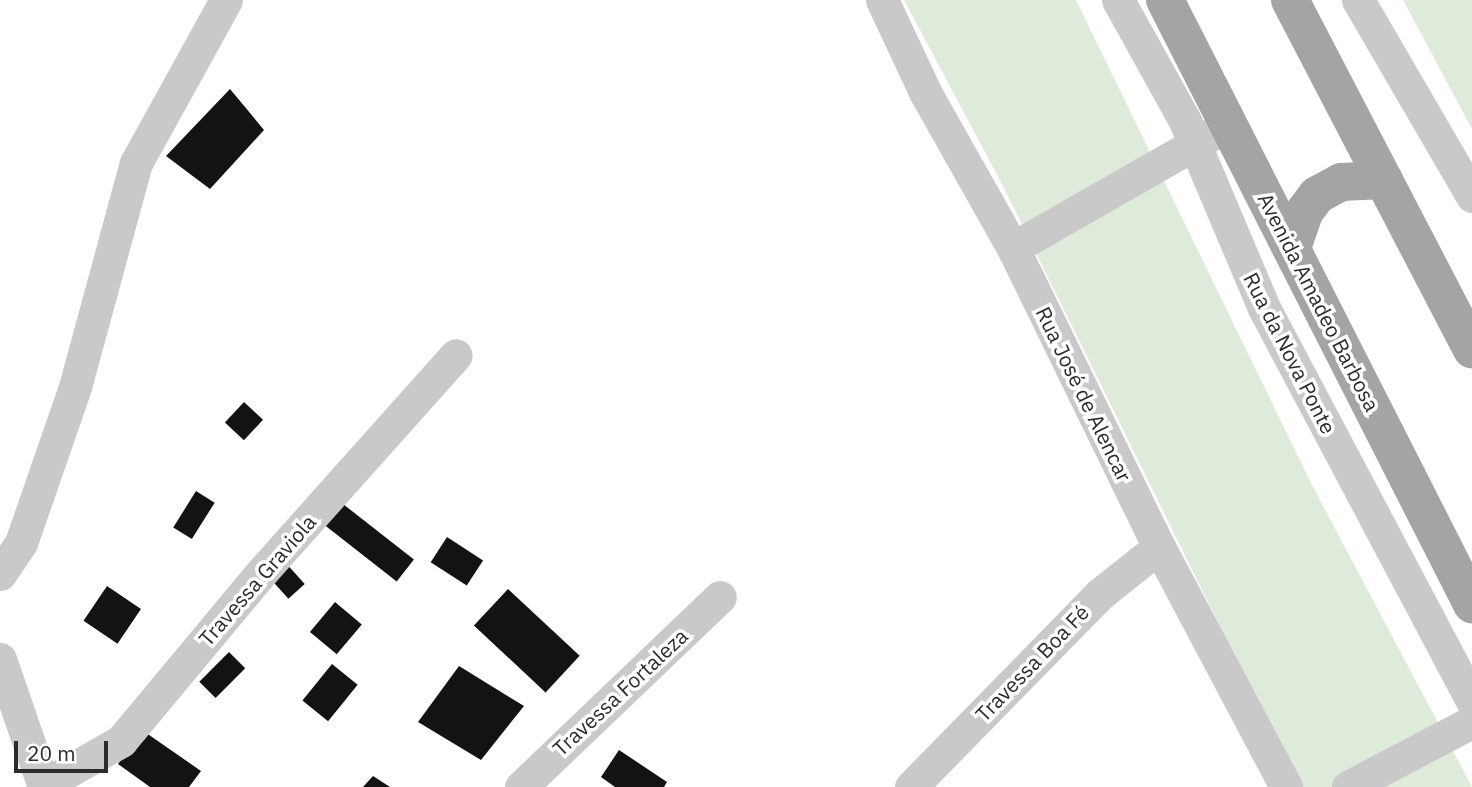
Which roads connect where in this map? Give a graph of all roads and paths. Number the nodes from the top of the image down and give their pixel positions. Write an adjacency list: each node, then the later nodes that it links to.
1 (226, 0): 16 (street)
2 (882, 0): 11 (street, Rua José de Alencar)
3 (1118, 0): 8 (street, Rua da Nova Ponte)
4 (1165, 0): 7 (main road, Avenida Amadeo Barbosa)
5 (1290, 0): 9 (main road)
6 (1358, 0): 10 (street)
7 (1228, 124): 8 (street); 12 (main road, Avenida Amadeo Barbosa)
8 (1195, 145): 11 (street); 20 (street, Rua da Nova Ponte)
9 (1384, 180): 12 (main road); 13 (main road)
10 (1472, 196)
11 (1013, 248): 15 (street, Rua José de Alencar)
12 (1292, 248): 18 (main road, Avenida Amadeo Barbosa)
13 (1472, 349)
14 (456, 355): 22 (street, Travessa Graviola)
15 (1159, 547): 24 (street, Travessa Boa Fé); 25 (street, Rua José de Alencar)
16 (0, 574)
17 (720, 597): 23 (street, Travessa Fortaleza)
18 (1472, 604)
19 (0, 659): 22 (street)
20 (1472, 701)
21 (1472, 722): 26 (street)
22 (44, 786)
23 (521, 787)
24 (911, 787)
25 (1286, 787)
26 (1348, 787)

